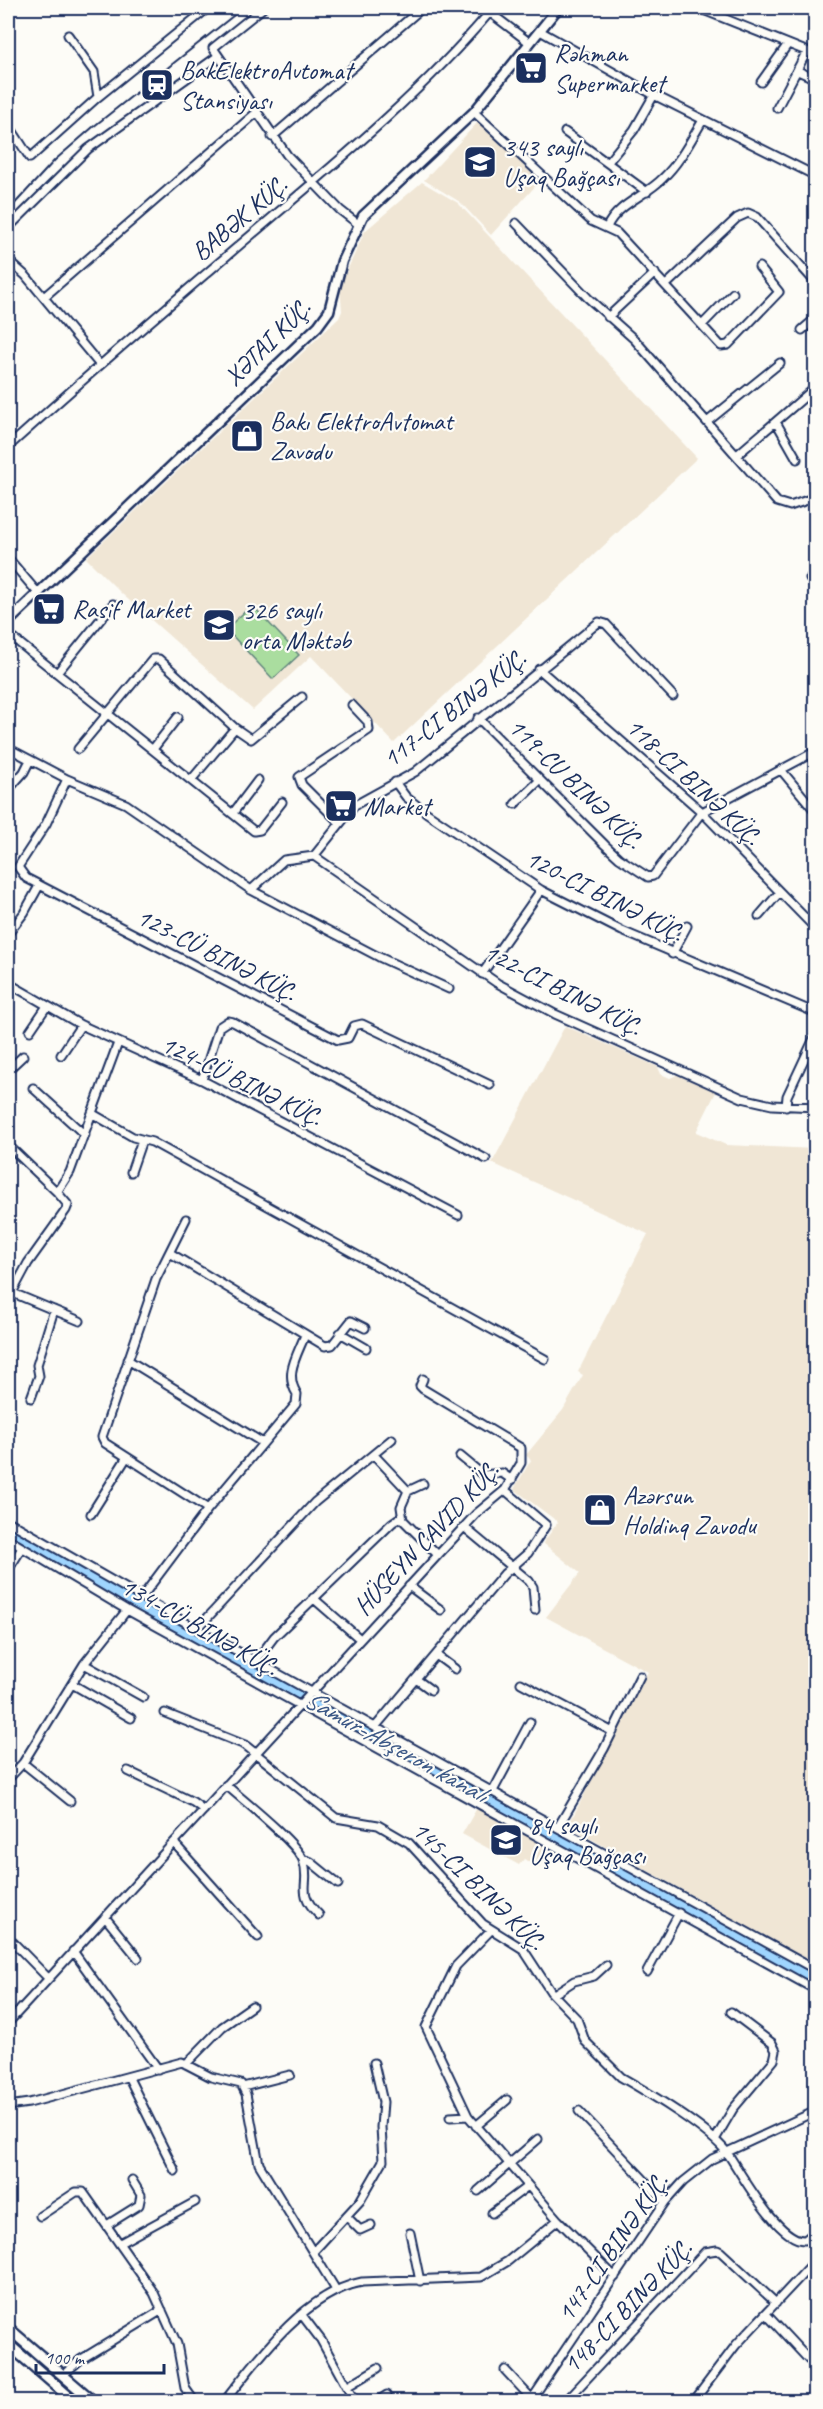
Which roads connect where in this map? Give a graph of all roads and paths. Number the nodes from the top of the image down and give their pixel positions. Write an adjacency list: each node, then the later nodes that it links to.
1 (208, 8): 6 (street)
2 (263, 8): 14 (street)
3 (422, 8): 26 (street)
4 (558, 8): 8 (street, XƏTAI KÜÇ.)
5 (698, 8): 11 (street)
6 (198, 10): 19 (street)
7 (487, 10): 10 (street); 29 (street, BABƏK KÜÇ.)
8 (540, 31): 10 (street, XƏTAI KÜÇ.); 18 (street)
9 (68, 35): 19 (street)
10 (530, 43): 22 (street, XƏTAI KÜÇ.)
11 (788, 44): 12 (street); 17 (street)
12 (807, 51): 13 (street); 15 (street)
13 (816, 55)
14 (218, 56): 21 (street); 34 (street)
15 (798, 70): 16 (street); 20 (street)
16 (816, 79)
17 (761, 82)
18 (654, 94): 23 (street); 27 (street)
19 (98, 97): 24 (street)
20 (777, 108)
21 (256, 112): 26 (street); 41 (street)
22 (474, 112): 32 (street, XƏTAI KÜÇ.); 33 (street)
23 (704, 120): 28 (street); 30 (street)
24 (8, 128)
25 (565, 132): 27 (street)
26 (272, 137): 29 (street)
27 (608, 162): 30 (street)
28 (816, 176)
29 (313, 183): 32 (street); 47 (street, BABƏK KÜÇ.)
30 (646, 192): 33 (street)
31 (516, 223): 42 (street)
32 (358, 224): 56 (street, XƏTAI KÜÇ.)
33 (607, 227): 37 (street)
34 (8, 228)
35 (8, 260): 41 (street)
36 (759, 267): 44 (street)
37 (656, 273): 39 (street); 42 (street)
38 (816, 283): 39 (street)
39 (666, 285): 44 (street)
40 (734, 293): 44 (street)
41 (44, 297): 47 (street)
42 (608, 317): 49 (street)
43 (816, 318): 45 (street)
44 (702, 325)
45 (802, 330)
46 (780, 363): 49 (street)
47 (99, 364): 51 (street, BABƏK KÜÇ.)
48 (816, 387): 50 (street)
49 (707, 422): 52 (street)
50 (776, 422): 52 (street); 53 (street)
51 (8, 447)
52 (737, 455): 54 (street)
53 (797, 459)
54 (816, 497)
55 (8, 558): 56 (street)
56 (37, 592): 58 (street, XƏTAI KÜÇ.)
57 (113, 604): 61 (street)
58 (8, 622)
59 (8, 634): 61 (street)
60 (538, 669): 62 (street, 117-CI BINƏ KÜÇ.); 67 (street, 117-CI BINƏ KÜÇ.); 83 (street, 118-CI BINƏ KÜÇ.)
61 (57, 673): 65 (street)
62 (673, 696)
63 (302, 697): 68 (street)
64 (352, 705): 86 (street)
65 (108, 713): 68 (street); 70 (street); 71 (street)
66 (178, 717): 71 (street)
67 (478, 718): 78 (street, 119-CU BINƏ KÜÇ.); 79 (street, 117-CI BINƏ KÜÇ.)
68 (235, 728): 76 (street)
69 (8, 748): 73 (street)
70 (78, 749)
71 (153, 749): 76 (street)
72 (816, 751): 74 (street, 119-CU BINƏ KÜÇ.)
73 (30, 760): 75 (street); 80 (street)
74 (782, 771): 83 (street, 119-CU BINƏ KÜÇ.); 84 (street)
75 (67, 779): 88 (street, 123-CÜ BINƏ KÜÇ.); 89 (street)
76 (192, 780): 85 (street)
77 (258, 780): 85 (street)
78 (540, 780): 82 (street); 83 (street, 119-CU BINƏ KÜÇ.)
79 (395, 782): 86 (street, 117-CI BINƏ KÜÇ.); 90 (street, 120-CI BINƏ KÜÇ.)
80 (8, 790)
81 (282, 802): 85 (street)
82 (515, 804)
83 (702, 812): 91 (street, 118-CI BINƏ KÜÇ.)
84 (816, 812)
85 (233, 813)
86 (340, 823): 87 (street, 117-CI BINƏ KÜÇ.)
87 (314, 856): 89 (street); 97 (street, 122-CI BINƏ KÜÇ.)
88 (39, 886): 95 (street); 110 (street, 123-CÜ BINƏ KÜÇ.)
89 (251, 890): 99 (street)
90 (541, 890): 96 (street, 120-CI BINƏ KÜÇ.); 97 (street)
91 (779, 893): 92 (street); 94 (street, 118-CI BINƏ KÜÇ.)
92 (759, 915)
93 (687, 926): 96 (street)
94 (816, 929)
95 (8, 934)
96 (672, 954): 101 (street, 120-CI BINƏ KÜÇ.)
97 (482, 974): 112 (street, 122-CI BINƏ KÜÇ.)
98 (8, 983): 100 (street, 124-CÜ BINƏ KÜÇ.)
99 (449, 989)
100 (47, 1006): 102 (street, 124-CÜ BINƏ KÜÇ.); 103 (street)
101 (816, 1013)
102 (81, 1025): 105 (street, 124-CÜ BINƏ KÜÇ.); 106 (street)
103 (30, 1031)
104 (816, 1034): 112 (street)
105 (118, 1044): 109 (street, 124-CÜ BINƏ KÜÇ.); 114 (street)
106 (61, 1055)
107 (23, 1056): 108 (street)
108 (8, 1070)
109 (202, 1080): 118 (street); 121 (street, 124-CÜ BINƏ KÜÇ.)
110 (490, 1085)
111 (33, 1088): 115 (street)
112 (786, 1107): 113 (street, 122-CI BINƏ KÜÇ.)
113 (816, 1107)
114 (93, 1114): 115 (street); 116 (street)
115 (85, 1136): 120 (street)
116 (142, 1140): 119 (street); 131 (street)
117 (8, 1145): 120 (street)
118 (486, 1159)
119 (130, 1172)
120 (57, 1192): 124 (street)
121 (458, 1215)
122 (186, 1219): 123 (street)
123 (170, 1252): 129 (street); 132 (street)
124 (10, 1291): 125 (street)
125 (54, 1310): 126 (street); 134 (street)
126 (80, 1321)
127 (365, 1328): 128 (street)
128 (340, 1333): 129 (street); 130 (street)
129 (305, 1335): 136 (street)
130 (366, 1348)
131 (545, 1359)
132 (128, 1360): 136 (street); 139 (street)
133 (423, 1379): 140 (street, HÜSEYN CAVID KÜÇ.)
134 (31, 1398)
135 (392, 1439): 137 (street)
136 (263, 1443): 144 (street)
137 (374, 1455): 143 (street); 160 (street)
138 (460, 1456): 140 (street)
139 (127, 1457): 144 (street); 145 (street)
140 (512, 1480): 142 (street, HÜSEYN CAVID KÜÇ.)
141 (423, 1484): 143 (street)
142 (505, 1490): 148 (street, HÜSEYN CAVID KÜÇ.); 152 (street)
143 (408, 1491): 146 (street)
144 (208, 1509): 155 (street)
145 (91, 1514)
146 (402, 1516): 151 (street); 156 (street)
147 (8, 1521): 155 (street)
148 (464, 1527): 151 (street, HÜSEYN CAVID KÜÇ.); 152 (street)
149 (8, 1539): 150 (street, 134-CÜ BINƏ KÜÇ.)
150 (22, 1548): 153 (street); 157 (street, 134-CÜ BINƏ KÜÇ.)
151 (438, 1555): 154 (street, HÜSEYN CAVID KÜÇ.)
152 (513, 1567): 159 (street); 162 (street)
153 (8, 1570)
154 (409, 1586): 158 (street); 161 (street, HÜSEYN CAVID KÜÇ.)
155 (142, 1597): 160 (street)
156 (313, 1598): 161 (street); 163 (street)
157 (127, 1610): 164 (street); 173 (street, 134-CÜ BINƏ KÜÇ.)
158 (441, 1610)
159 (535, 1610)
160 (197, 1629): 163 (street)
161 (360, 1639): 171 (street, HÜSEYN CAVID KÜÇ.)
162 (436, 1655): 165 (street); 167 (street)
163 (256, 1661): 171 (street)
164 (84, 1664): 169 (street); 172 (street)
165 (455, 1670)
166 (640, 1676): 178 (street)
167 (416, 1679): 170 (street); 177 (street)
168 (521, 1683): 178 (street)
169 (72, 1684): 175 (street); 180 (street)
170 (431, 1690)
171 (312, 1691): 173 (street, HÜSEYN CAVID KÜÇ.); 177 (street)
172 (143, 1697)
173 (301, 1704): 179 (street); 191 (street, 134-CÜ BINƏ KÜÇ.)
174 (165, 1713): 179 (street, 145-CI BINƏ KÜÇ.)
175 (131, 1718)
176 (530, 1722): 184 (street)
177 (376, 1726): 184 (street)
178 (612, 1732): 187 (street)
179 (256, 1754): 183 (street); 194 (street, 145-CI BINƏ KÜÇ.)
180 (23, 1762): 182 (street); 185 (street)
181 (128, 1771): 186 (street)
182 (8, 1779)
183 (226, 1785): 186 (street); 189 (street)
184 (493, 1791): 187 (street)
185 (70, 1801)
186 (204, 1810): 188 (street)
187 (558, 1827): 200 (street)
188 (174, 1843): 193 (street); 195 (street)
189 (303, 1859): 190 (street); 192 (street)
190 (338, 1884)
191 (679, 1913): 201 (street); 203 (street, 134-CÜ BINƏ KÜÇ.)
192 (319, 1914)
193 (105, 1917): 197 (street); 198 (street)
194 (491, 1930): 204 (street, 145-CI BINƏ KÜÇ.); 218 (street)
195 (258, 1937)
196 (8, 1938): 202 (street)
197 (73, 1951): 202 (street); 210 (street)
198 (138, 1958)
199 (606, 1965): 204 (street)
200 (816, 1970)
201 (647, 1972)
202 (48, 1978): 207 (street)
203 (816, 1990)
204 (554, 1994): 221 (street, 145-CI BINƏ KÜÇ.)
205 (252, 2006): 209 (street)
206 (731, 2012): 221 (street)
207 (8, 2023)
208 (374, 2063): 233 (street)
209 (186, 2064): 210 (street); 213 (street)
210 (158, 2069): 212 (street)
211 (290, 2075): 213 (street)
212 (129, 2078): 215 (street); 225 (street)
213 (243, 2087): 240 (street)
214 (507, 2100): 220 (street)
215 (8, 2106)
216 (579, 2111): 230 (street)
217 (816, 2111): 223 (street, 147-CI BINƏ KÜÇ.)
218 (468, 2115): 219 (street); 220 (street)
219 (450, 2117)
220 (476, 2126): 224 (street)
221 (716, 2138): 223 (street, 145-CI BINƏ KÜÇ.)
222 (538, 2139): 224 (street)
223 (726, 2152): 230 (street, 147-CI BINƏ KÜÇ.); 237 (street, 145-CI BINƏ KÜÇ.)
224 (510, 2165): 227 (street); 228 (street)
225 (175, 2171)
226 (132, 2180): 235 (street)
227 (528, 2186): 231 (street); 234 (street)
228 (478, 2192)
229 (195, 2202): 239 (street)
230 (665, 2202): 242 (street, 147-CI BINƏ KÜÇ.)
231 (492, 2213)
232 (40, 2216): 235 (street)
233 (346, 2217): 236 (street); 240 (street)
234 (558, 2220): 242 (street); 243 (street)
235 (107, 2225): 239 (street)
236 (371, 2225)
237 (816, 2231)
238 (410, 2233): 243 (street)
239 (120, 2243): 246 (street)
240 (313, 2252): 244 (street)
241 (816, 2260): 245 (street)
242 (615, 2277): 257 (street, 147-CI BINƏ KÜÇ.)
243 (420, 2281): 244 (street)
244 (336, 2290): 248 (street)
245 (777, 2303): 247 (street); 264 (street, 148-CI BINƏ KÜÇ.)
246 (162, 2310): 254 (street); 260 (street)
247 (766, 2314): 251 (street); 265 (street)
248 (302, 2315): 255 (street); 261 (street)
249 (8, 2328): 254 (main road)
250 (8, 2344): 258 (main road)
251 (809, 2360)
252 (378, 2368): 255 (street)
253 (506, 2370): 257 (street)
254 (63, 2374): 259 (main road)
255 (348, 2386): 262 (street)
256 (387, 2395): 263 (street)
257 (531, 2400)
258 (75, 2402)
259 (94, 2402)
260 (195, 2402)
261 (224, 2402)
262 (355, 2402)
263 (376, 2402)
264 (565, 2402)
265 (693, 2402)

